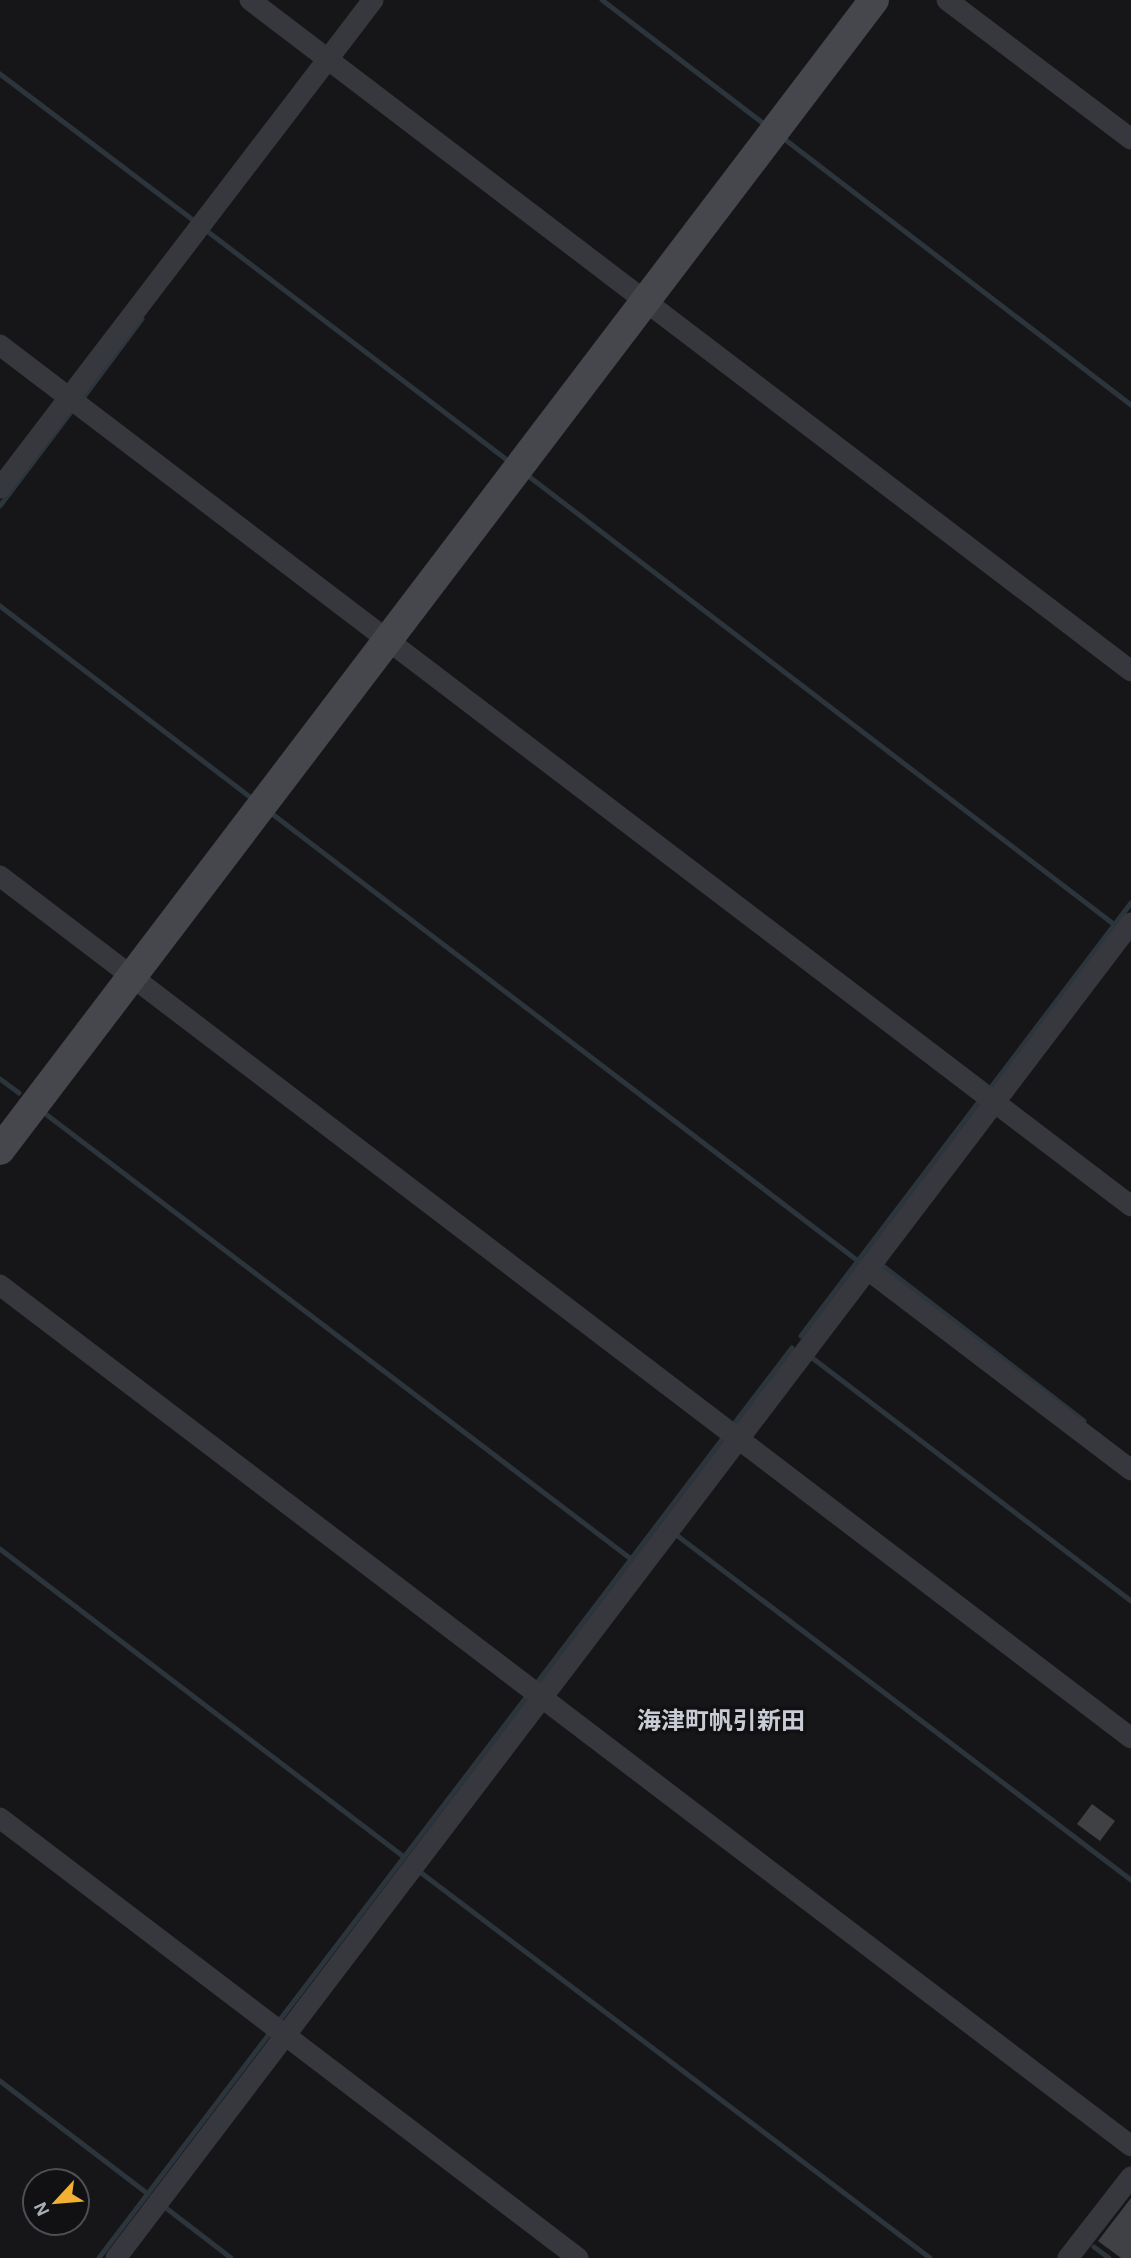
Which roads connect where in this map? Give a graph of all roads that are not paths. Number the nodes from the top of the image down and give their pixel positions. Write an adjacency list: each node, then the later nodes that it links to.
1 (250, 0): 5 (street)
2 (373, 0): 5 (street)
3 (874, 0): 7 (street)
4 (947, 0): 6 (street)
5 (328, 59): 7 (street); 9 (street)
6 (1131, 139)
7 (645, 302): 11 (street); 12 (street)
8 (0, 345): 9 (street)
9 (69, 398): 10 (street); 11 (street)
10 (0, 488)
11 (387, 640): 15 (street); 16 (street)
12 (1131, 671)
13 (0, 876): 15 (street)
14 (1131, 923): 16 (street)
15 (131, 976): 17 (street); 21 (street)
16 (996, 1102): 18 (street); 19 (street)
17 (0, 1150)
18 (1131, 1206)
19 (868, 1270): 21 (street); 22 (street)
20 (0, 1285): 23 (street)
21 (740, 1439): 23 (street); 24 (street)
22 (1131, 1470)
23 (541, 1698): 26 (street); 27 (street)
24 (1131, 1738)
25 (0, 1818): 26 (street)
26 (285, 2035): 29 (street); 30 (street)
27 (1131, 2146)
28 (1131, 2177): 31 (street)
29 (116, 2258)
30 (578, 2258)
31 (1068, 2258)

